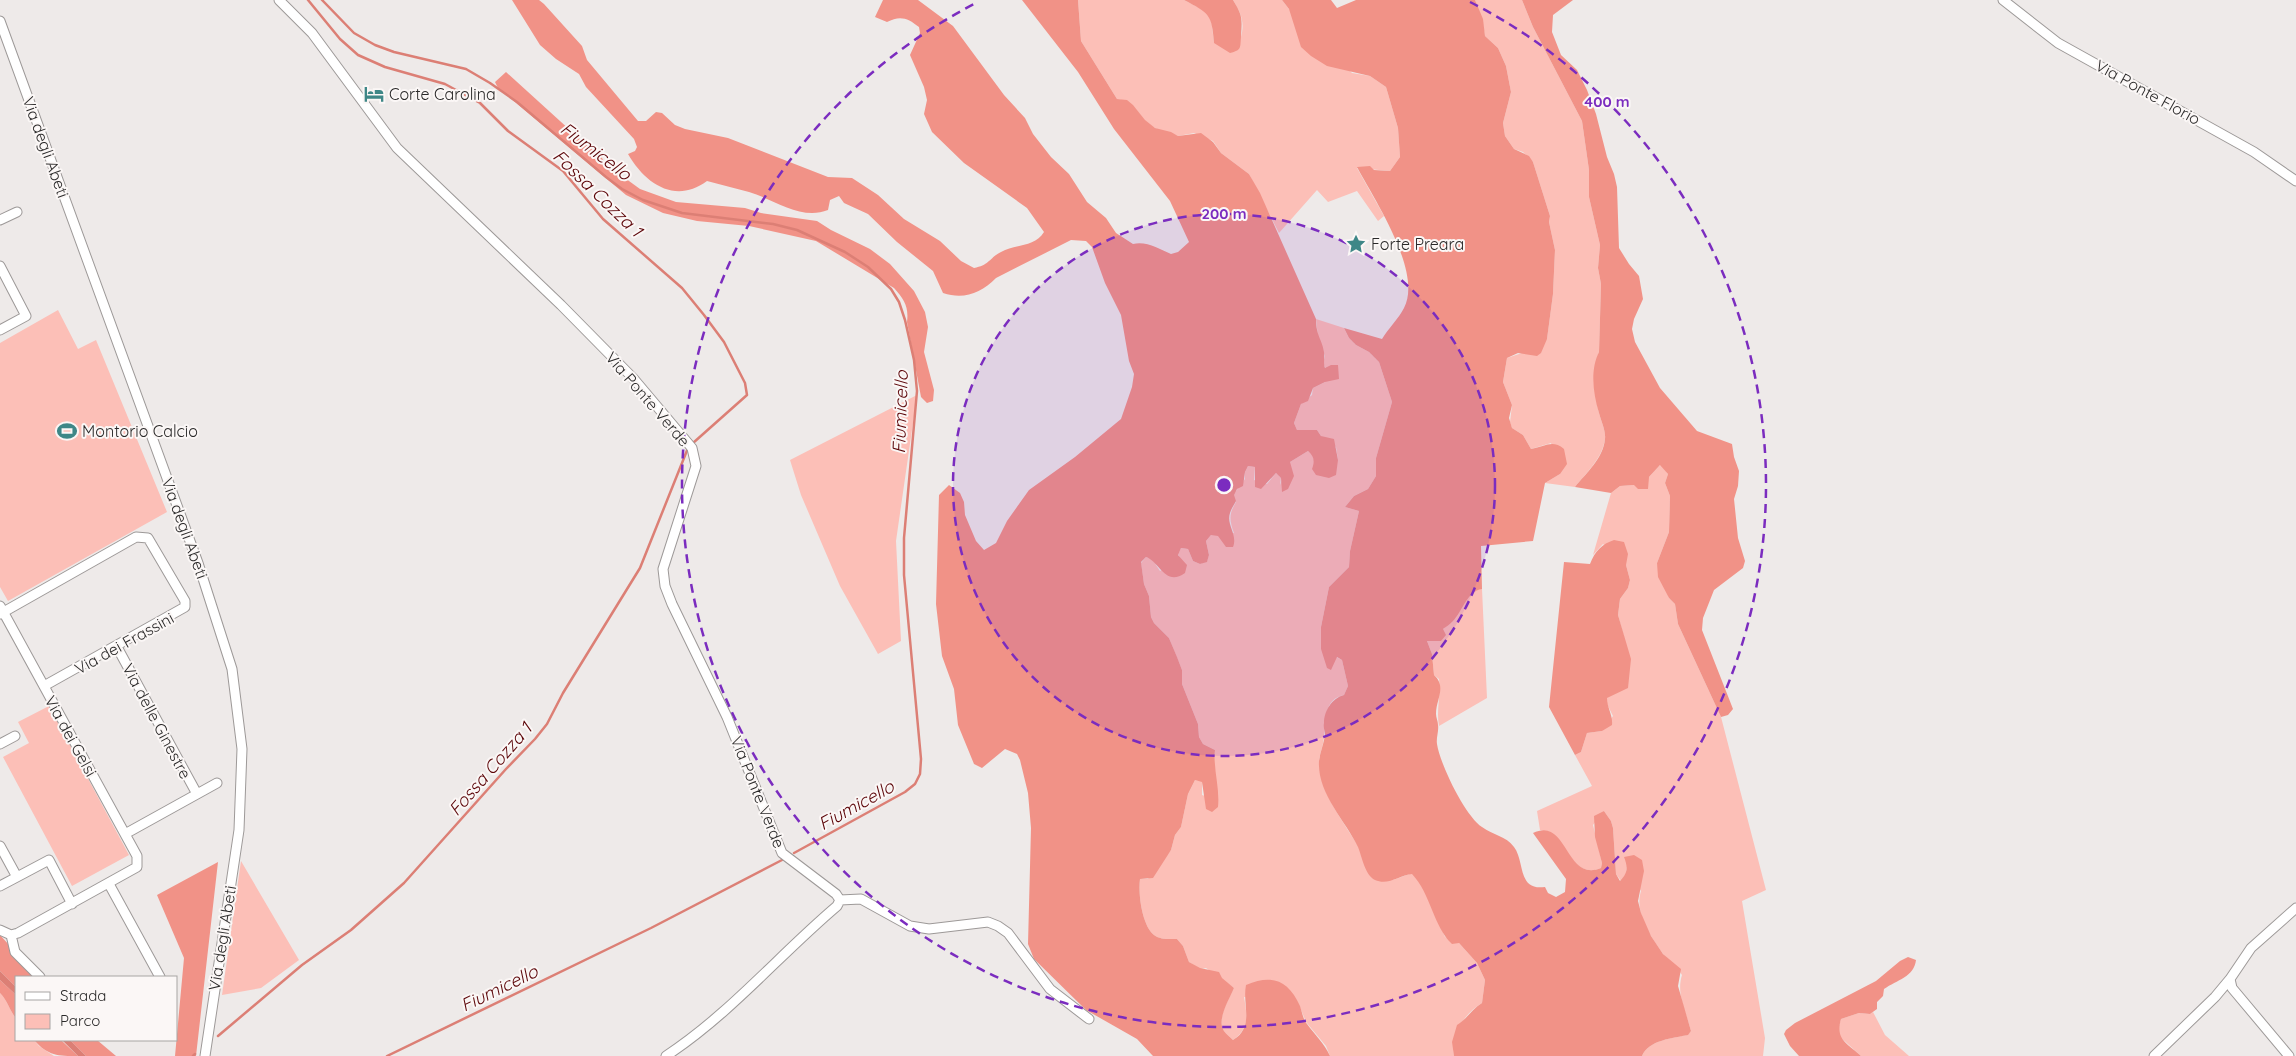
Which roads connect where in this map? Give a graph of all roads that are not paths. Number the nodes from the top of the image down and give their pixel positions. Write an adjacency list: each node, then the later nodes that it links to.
1 (279, 0): 21 (street, Via Ponte Verde)
2 (2003, 0): 4 (street, Via Ponte Florio)
3 (0, 21): 30 (street, Via degli Abeti)
4 (2296, 181)
5 (17, 212): 6 (street)
6 (0, 220)
7 (0, 266): 8 (street)
8 (0, 330)
9 (1, 610): 10 (street, Via dei Frassini); 11 (street, Via dei Gelsi)
10 (117, 647): 11 (street, Via dei Frassini); 15 (street, Via delle Ginestre)
11 (44, 686): 16 (street, Via dei Gelsi)
12 (15, 736): 13 (street)
13 (0, 744)
14 (217, 783): 15 (street)
15 (197, 794): 16 (street)
16 (125, 834): 19 (street, Via dei Gelsi)
17 (0, 846): 18 (street)
18 (17, 877): 20 (street); 22 (street)
19 (109, 884): 22 (street); 27 (street)
20 (0, 886)
21 (840, 900): 29 (street); 31 (street)
22 (72, 904): 25 (street)
23 (2296, 908): 28 (street)
24 (0, 930): 25 (street)
25 (11, 935): 26 (street)
26 (39, 976)
27 (159, 976)
28 (2230, 979): 32 (street); 33 (street)
29 (1089, 1019)
30 (205, 1056)
31 (666, 1056)
32 (2154, 1056)
33 (2289, 1056)

